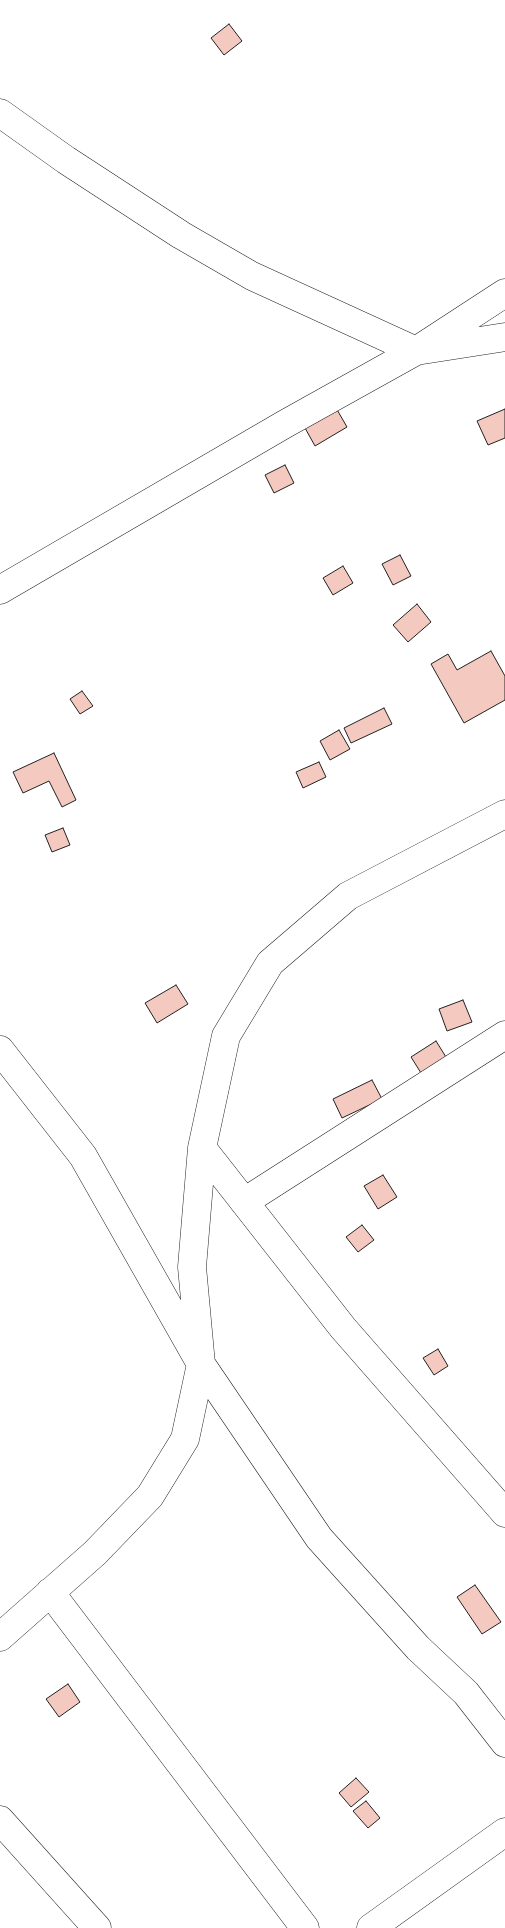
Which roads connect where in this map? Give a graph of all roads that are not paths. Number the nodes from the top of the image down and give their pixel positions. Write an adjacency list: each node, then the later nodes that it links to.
1 (0, 113): 4 (street)
2 (505, 293): 4 (street)
3 (505, 337): 4 (street)
4 (416, 351): 5 (street)
5 (0, 590)
6 (505, 814): 9 (street)
7 (505, 1035): 10 (street)
8 (0, 1050): 11 (street)
9 (202, 1148): 10 (street); 11 (street)
10 (244, 1202): 12 (street)
11 (201, 1364): 13 (street); 15 (street)
12 (505, 1513)
13 (50, 1592): 14 (street); 19 (street)
14 (0, 1637)
15 (505, 1743)
16 (0, 1820): 18 (street)
17 (505, 1832): 20 (street)
18 (97, 1928)
19 (305, 1928)
20 (371, 1928)

